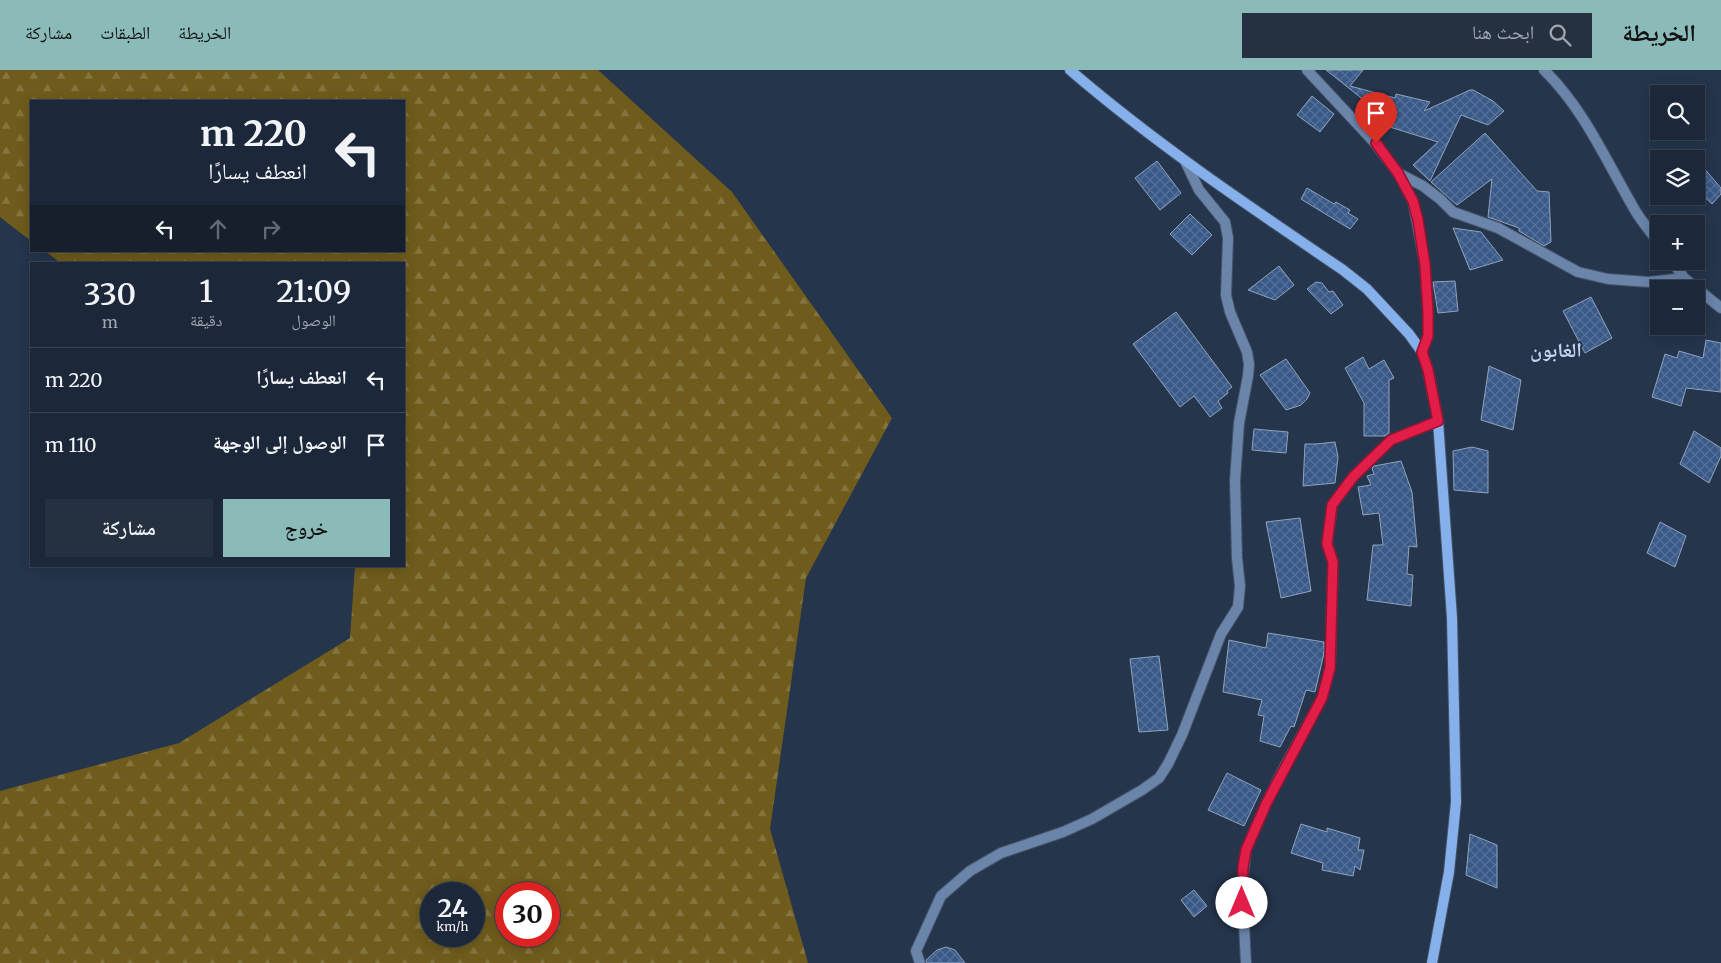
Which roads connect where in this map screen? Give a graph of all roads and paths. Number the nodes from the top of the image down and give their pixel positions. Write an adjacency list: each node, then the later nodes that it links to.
1 (1070, 70): 4 (main road)
2 (1307, 70): 5 (street)
3 (1544, 70): 6 (street)
4 (1186, 163): 10 (main road); 12 (street)
5 (1398, 173): 8 (street); 10 (street)
6 (1650, 230)
7 (1678, 270): 8 (street)
8 (1684, 278): 9 (street)
9 (1721, 308)
10 (1422, 352): 11 (main road)
11 (1438, 421): 13 (street); 14 (main road)
12 (920, 963)
13 (1246, 963)
14 (1432, 963)

